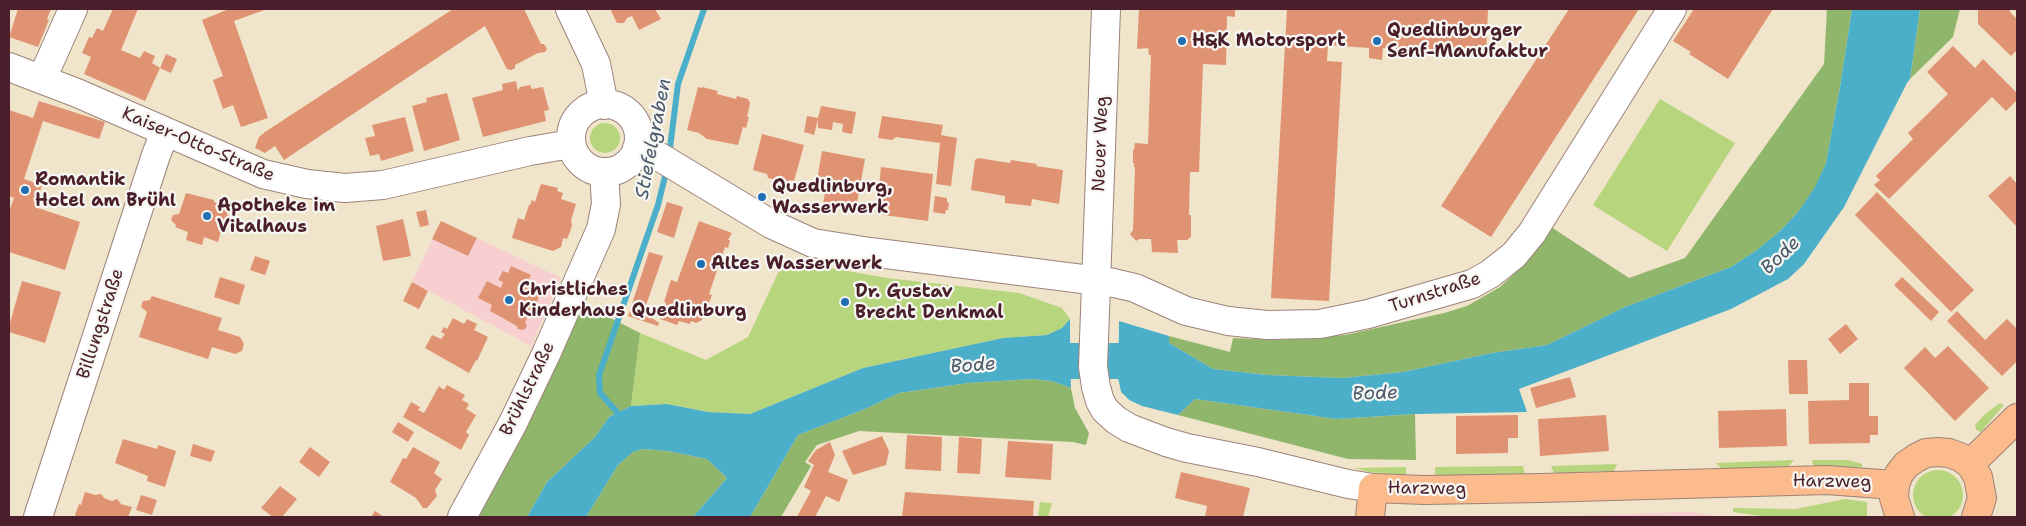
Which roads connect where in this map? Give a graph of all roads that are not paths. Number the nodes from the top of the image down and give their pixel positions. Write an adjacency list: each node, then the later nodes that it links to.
1 (73, 9): 6 (street)
2 (570, 9): 7 (street)
3 (1106, 9): 12 (street, Neuer Weg)
4 (1672, 9): 12 (street, Turnstraße)
5 (9, 67): 6 (street, Kaiser-Otto-Straße)
6 (42, 79): 8 (street, Kaiser-Otto-Straße)
7 (604, 105): 9 (street); 10 (street)
8 (165, 132): 9 (street, Kaiser-Otto-Straße); 17 (street, Billungstraße)
9 (571, 144): 11 (street)
10 (645, 151): 11 (street); 12 (street, Turnstraße)
11 (604, 172): 18 (street, Brühlstraße)
12 (1095, 280): 16 (street, Harzweg)
13 (2017, 418): 14 (main road)
14 (1970, 464): 15 (main road); 21 (main road)
15 (1895, 485): 16 (main road, Harzweg); 20 (main road)
16 (1374, 488): 19 (main road)
17 (38, 517)
18 (462, 517)
19 (1370, 517)
20 (1900, 517)
21 (1976, 517)

